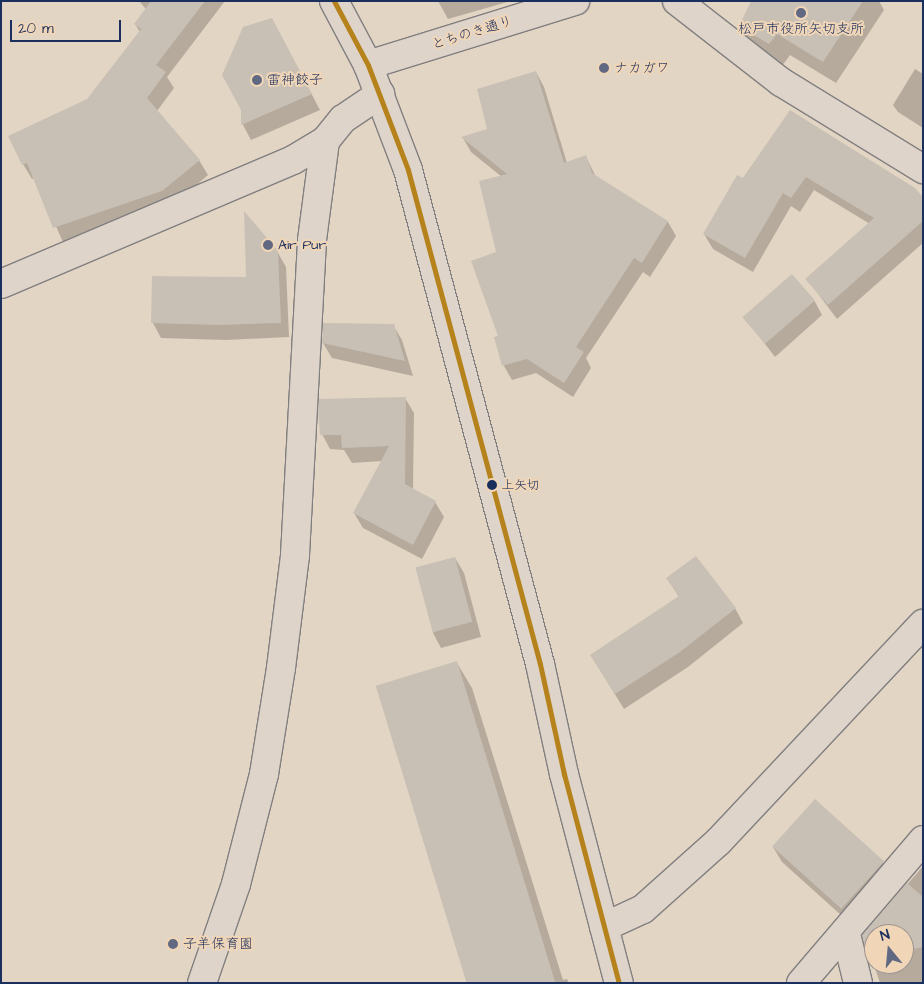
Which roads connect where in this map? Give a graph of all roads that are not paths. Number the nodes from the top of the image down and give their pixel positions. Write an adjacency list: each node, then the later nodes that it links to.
1 (334, 1): 4 (street)
2 (575, 1): 4 (street, とちのき通り)
3 (677, 1): 7 (street)
4 (368, 65): 5 (street)
5 (380, 94): 6 (street); 11 (street)
6 (325, 141): 8 (street); 13 (street)
7 (923, 169)
8 (1, 284)
9 (923, 624): 11 (street)
10 (923, 840): 12 (street)
11 (604, 927): 14 (street)
12 (846, 934): 15 (street); 16 (street)
13 (202, 983)
14 (619, 983)
15 (801, 983)
16 (858, 983)

